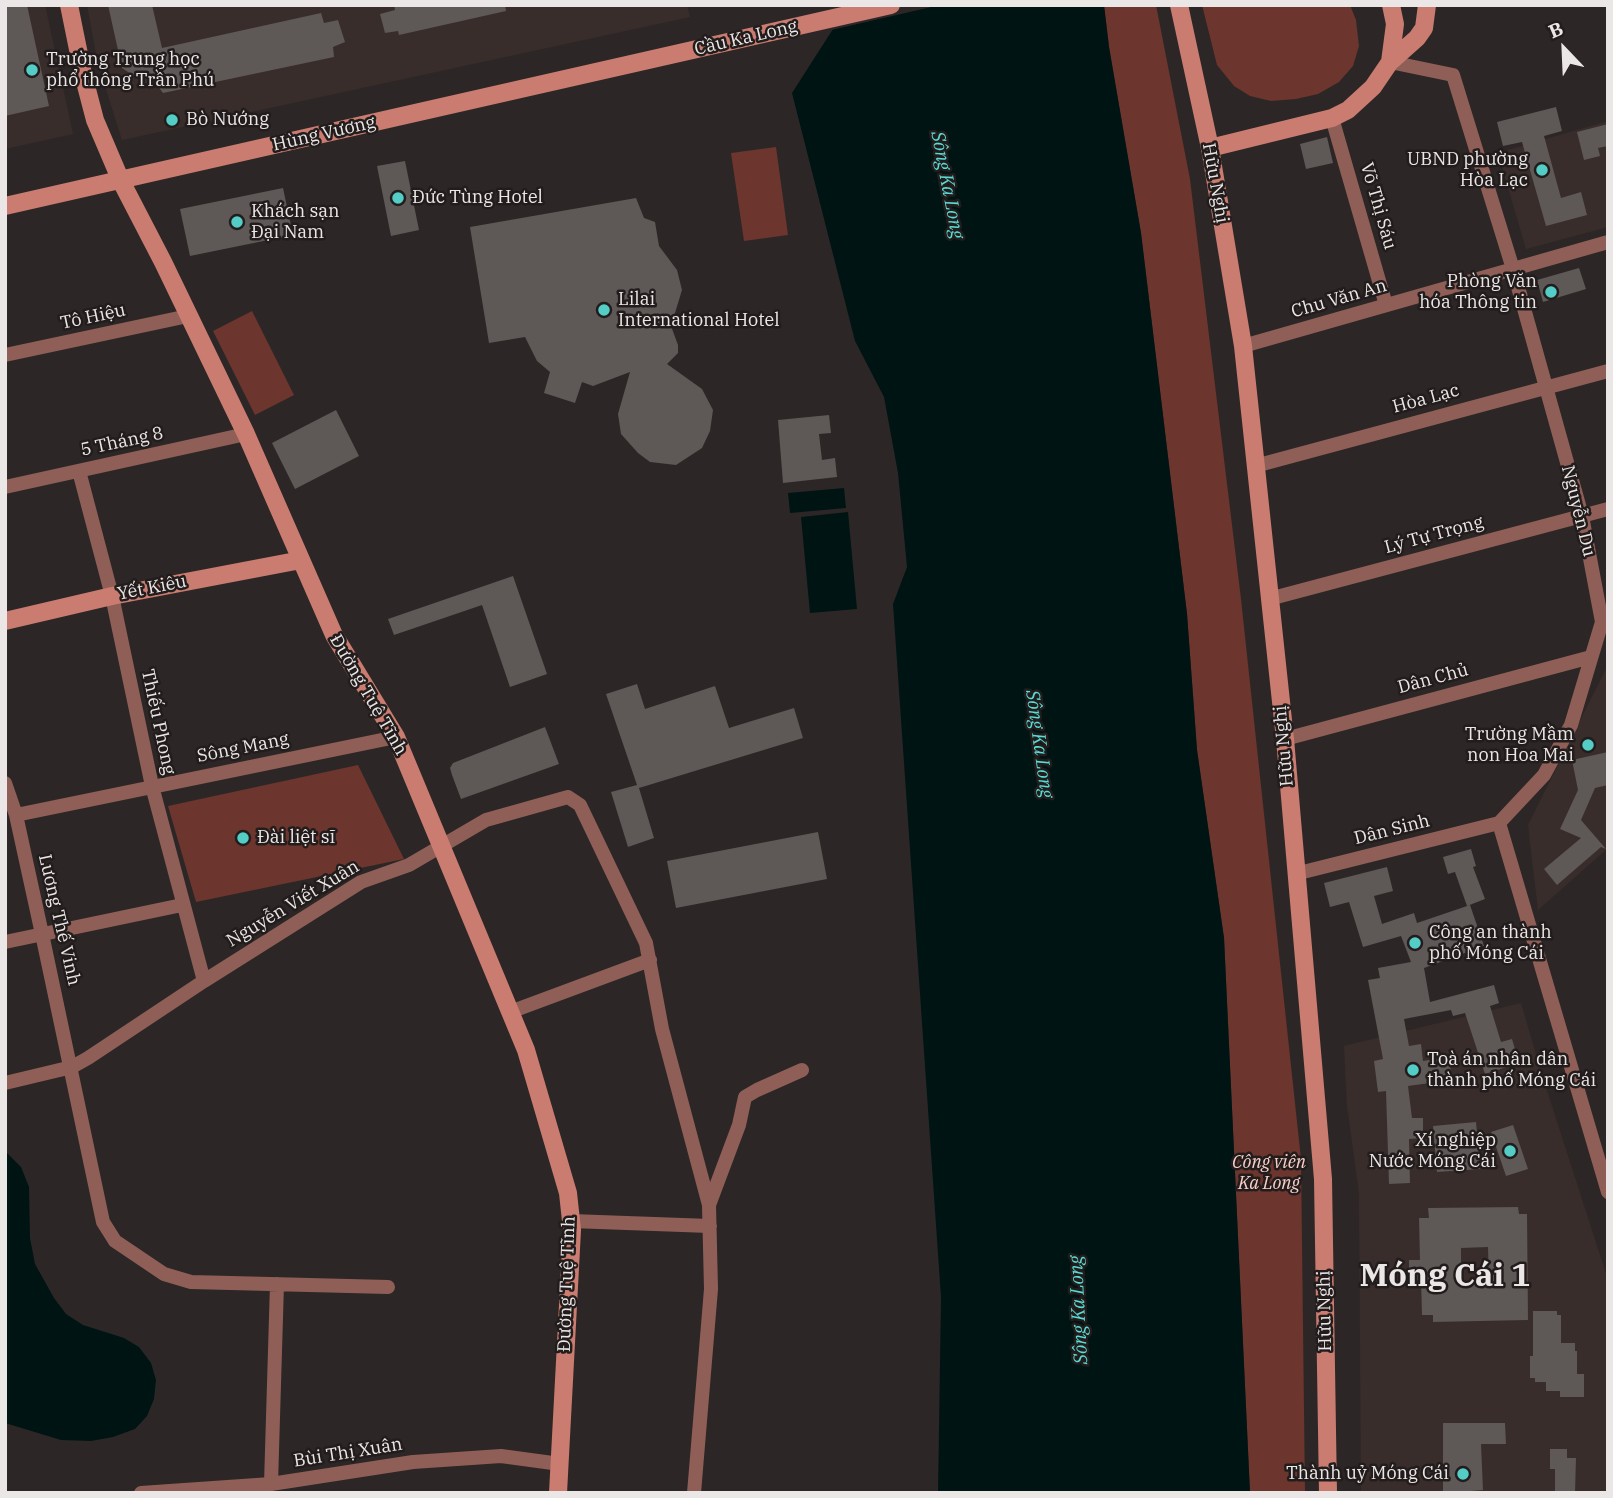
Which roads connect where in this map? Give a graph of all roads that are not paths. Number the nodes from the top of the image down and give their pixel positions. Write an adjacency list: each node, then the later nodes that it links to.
1 (69, 5): 10 (street, Đường Tuệ Tĩnh)
2 (891, 5): 6 (street, Cầu Ka Long)
3 (1179, 5): 9 (street, Hữu Nghị)
4 (1391, 5): 7 (street)
5 (1427, 5): 7 (street)
6 (643, 62): 10 (street, Hùng Vương)
7 (1390, 62): 8 (street); 13 (street, Nguyễn Du)
8 (1332, 118): 9 (street); 14 (street, Võ Thị Sáu)
9 (1210, 148): 16 (street, Hữu Nghị)
10 (121, 181): 11 (street, Hùng Vương); 15 (street, Đường Tuệ Tĩnh)
11 (5, 206)
12 (1608, 242): 13 (street, Chu Văn An)
13 (1513, 269): 14 (street, Chu Văn An); 19 (street, Nguyễn Du)
14 (1386, 305): 16 (street, Chu Văn An)
15 (188, 316): 17 (street, Tô Hiệu); 20 (street, Đường Tuệ Tĩnh)
16 (1243, 346): 21 (street, Hữu Nghị)
17 (5, 355)
18 (1608, 371): 19 (street, Hòa Lạc)
19 (1545, 386): 21 (street, Hòa Lạc); 25 (street, Nguyễn Du)
20 (246, 434): 22 (street, 5 Tháng 8); 26 (street, Đường Tuệ Tĩnh)
21 (1255, 466): 28 (street, Hữu Nghị)
22 (79, 471): 23 (street, 5 Tháng 8); 27 (street, Thiếu Phong)
23 (5, 487)
24 (1608, 509): 25 (street, Lý Tự Trọng)
25 (1582, 516): 28 (street, Lý Tự Trọng); 30 (street, Nguyễn Du)
26 (301, 560): 27 (street, Yết Kiêu); 31 (street, Đường Tuệ Tĩnh)
27 (112, 596): 29 (street, Yết Kiêu); 34 (street, Thiếu Phong)
28 (1269, 599): 32 (street, Hữu Nghị)
29 (5, 621)
30 (1591, 657): 32 (street, Dân Chủ); 36 (street, Nguyễn Du)
31 (396, 737): 34 (street, Sông Mang); 37 (street, Đường Tuệ Tĩnh)
32 (1284, 739): 38 (street, Hữu Nghị)
33 (5, 783): 35 (street, Lương Thế Vinh)
34 (152, 786): 35 (street, Sông Mang); 39 (street, Thiếu Phong)
35 (16, 815): 40 (street, Lương Thế Vinh)
36 (1499, 823): 38 (street, Dân Sinh); 48 (street)
37 (442, 848): 42 (street, Nguyễn Viết Xuân); 43 (street, Nguyễn Viết Xuân); 44 (street, Đường Tuệ Tĩnh)
38 (1296, 874): 59 (street, Hữu Nghị)
39 (182, 905): 40 (street); 43 (street, Thiếu Phong)
40 (43, 934): 41 (street); 45 (street, Lương Thế Vinh)
41 (5, 942)
42 (650, 960): 44 (street); 49 (street, Nguyễn Viết Xuân)
43 (204, 981): 45 (street, Nguyễn Viết Xuân)
44 (510, 1012): 50 (street, Đường Tuệ Tĩnh)
45 (72, 1067): 47 (street, Nguyễn Viết Xuân); 52 (street, Lương Thế Vinh)
46 (802, 1070): 49 (street)
47 (5, 1083)
48 (1608, 1192)
49 (709, 1205): 51 (street)
50 (571, 1222): 51 (street); 54 (street, Đường Tuệ Tĩnh)
51 (710, 1226): 58 (street)
52 (277, 1284): 53 (street, Lương Thế Vinh); 55 (street)
53 (388, 1287)
54 (560, 1464): 55 (street, Bùi Thị Xuân); 57 (street, Đường Tuệ Tĩnh)
55 (271, 1484): 56 (street, Bùi Thị Xuân)
56 (141, 1493)
57 (558, 1493)
58 (694, 1493)
59 (1328, 1493)

